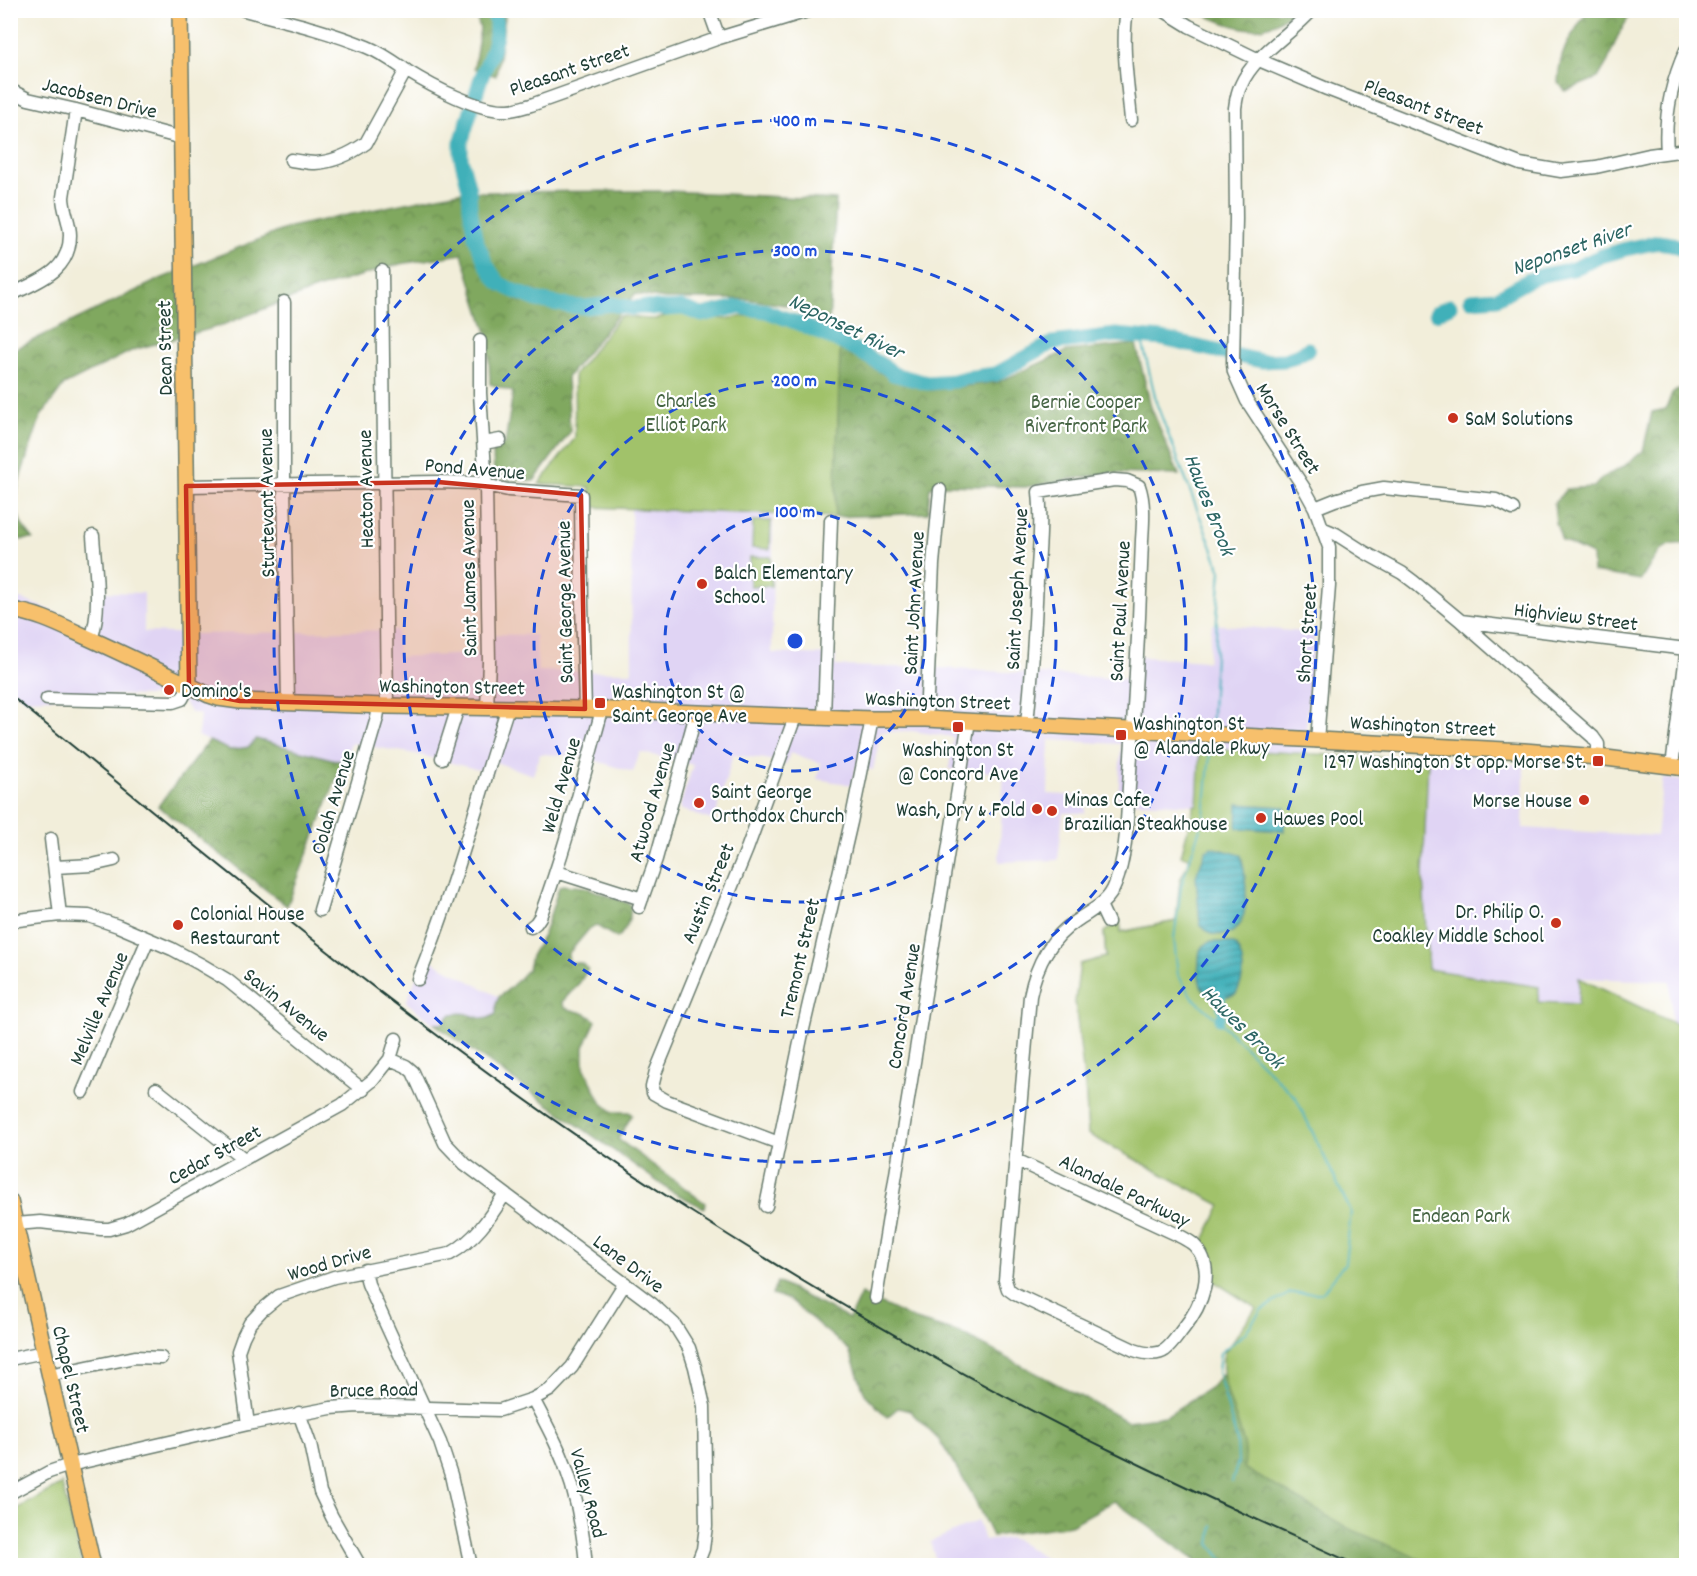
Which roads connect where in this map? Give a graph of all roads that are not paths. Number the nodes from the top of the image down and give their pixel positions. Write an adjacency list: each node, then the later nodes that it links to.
1 (180, 10): 15 (main road, Dean Street)
2 (244, 10): 11 (street, Pleasant Street)
3 (709, 10): 8 (street)
4 (811, 10): 8 (street, Pleasant Street)
5 (1127, 10): 14 (street)
6 (1163, 10): 10 (street, Pleasant Street)
7 (1311, 10): 10 (street, Morse Street)
8 (718, 38): 11 (street, Pleasant Street)
9 (1686, 50): 17 (street)
10 (1259, 60): 17 (street, Pleasant Street); 32 (street, Morse Street)
11 (406, 70): 18 (street)
12 (10, 90): 13 (street, Jacobsen Drive)
13 (76, 110): 15 (street, Jacobsen Drive); 20 (street)
14 (1131, 120)
15 (182, 138): 27 (main road, Dean Street)
16 (1686, 150): 17 (street, Pleasant Street)
17 (1667, 152)
18 (291, 160)
19 (382, 271): 25 (street, Heaton Avenue)
20 (10, 295)
21 (284, 302): 26 (street, Sturtevant Avenue)
22 (480, 341): 24 (street, Saint James Avenue)
23 (500, 440): 24 (street)
24 (484, 443): 28 (street, Saint James Avenue)
25 (384, 482): 26 (street, Pond Avenue); 28 (street, Pond Avenue); 45 (street, Heaton Avenue)
26 (284, 483): 27 (street, Pond Avenue); 44 (street, Sturtevant Avenue)
27 (186, 486): 42 (main road, Dean Street)
28 (486, 486): 31 (street, Pond Avenue); 47 (street, Saint James Avenue)
29 (940, 490): 55 (street, Saint John Avenue)
30 (1039, 492): 57 (street, Saint Joseph Avenue); 58 (street, Saint Paul Avenue)
31 (581, 495): 49 (street, Saint George Avenue)
32 (1315, 508): 33 (street); 35 (street, Morse Street)
33 (1513, 509)
34 (831, 520): 53 (street)
35 (1324, 529): 38 (street); 59 (street, Short Street)
36 (93, 536): 39 (street)
37 (10, 610): 39 (main road, Washington Street)
38 (1461, 621): 40 (street, Highview Street); 60 (street)
39 (91, 639): 42 (main road, Washington Street)
40 (1686, 650)
41 (1686, 655): 62 (street)
42 (189, 686): 43 (street); 44 (main road, Washington Street)
43 (47, 699)
44 (288, 703): 45 (main road, Washington Street)
45 (383, 706): 46 (main road, Washington Street); 68 (street, Oolah Avenue)
46 (458, 707): 47 (main road, Washington Street); 61 (street)
47 (487, 707): 48 (main road, Washington Street)
48 (508, 707): 49 (main road, Washington Street); 74 (street)
49 (585, 709): 50 (main road, Washington Street)
50 (602, 710): 51 (main road, Washington Street); 66 (street, Weld Avenue)
51 (696, 714): 52 (main road, Washington Street); 66 (street, Atwood Avenue)
52 (795, 717): 53 (main road, Washington Street); 80 (street, Austin Street)
53 (824, 717): 54 (main road, Washington Street)
54 (872, 719): 55 (main road, Washington Street); 80 (street, Tremont Street)
55 (926, 719): 56 (main road, Washington Street)
56 (969, 721): 57 (main road, Washington Street); 89 (street, Concord Avenue)
57 (1027, 724): 58 (main road, Washington Street)
58 (1133, 730): 59 (main road, Washington Street); 67 (street, Alandale Parkway)
59 (1317, 741): 60 (main road, Washington Street)
60 (1598, 757): 62 (main road, Washington Street)
61 (442, 758)
62 (1679, 767)
63 (51, 839): 65 (street)
64 (114, 860): 65 (street)
65 (55, 867): 69 (street)
66 (557, 872): 72 (street, Weld Avenue)
67 (1100, 905): 71 (street); 82 (street, Alandale Parkway)
68 (320, 910)
69 (60, 915): 70 (street, Savin Avenue); 73 (street, Savin Avenue)
70 (10, 921)
71 (1108, 922)
72 (531, 927)
73 (148, 939): 78 (street, Savin Avenue); 79 (street, Melville Avenue)
74 (418, 979)
75 (396, 1039): 76 (street, Cedar Street)
76 (390, 1059): 78 (street, Cedar Street); 83 (street, Lane Drive)
77 (156, 1089): 81 (street)
78 (363, 1090): 81 (street, Cedar Street)
79 (83, 1092)
80 (779, 1143): 85 (street, Tremont Street)
81 (244, 1159): 86 (street, Cedar Street)
82 (1016, 1160): 82 (street, Alandale Parkway)
83 (504, 1195): 87 (street, Wood Drive); 88 (street, Lane Drive)
84 (10, 1201): 86 (main road, Chapel Street)
85 (766, 1206)
86 (16, 1224): 90 (main road, Chapel Street)
87 (365, 1270): 95 (street); 97 (street, Wood Drive)
88 (625, 1283): 94 (street, Bruce Road); 104 (street, Lane Drive)
89 (876, 1298)
90 (44, 1352): 91 (street); 93 (main road, Chapel Street)
91 (10, 1359)
92 (161, 1359): 93 (street)
93 (49, 1375): 98 (main road, Chapel Street)
94 (533, 1399): 95 (street, Bruce Road); 103 (street, Valley Road)
95 (425, 1408): 96 (street, Bruce Road); 102 (street)
96 (299, 1413): 97 (street, Bruce Road); 101 (street)
97 (248, 1424): 98 (street, Bruce Road)
98 (70, 1465): 99 (street, Bruce Road); 100 (main road, Chapel Street)
99 (10, 1493)
100 (93, 1566)
101 (360, 1566)
102 (471, 1566)
103 (586, 1566)
104 (694, 1566)

